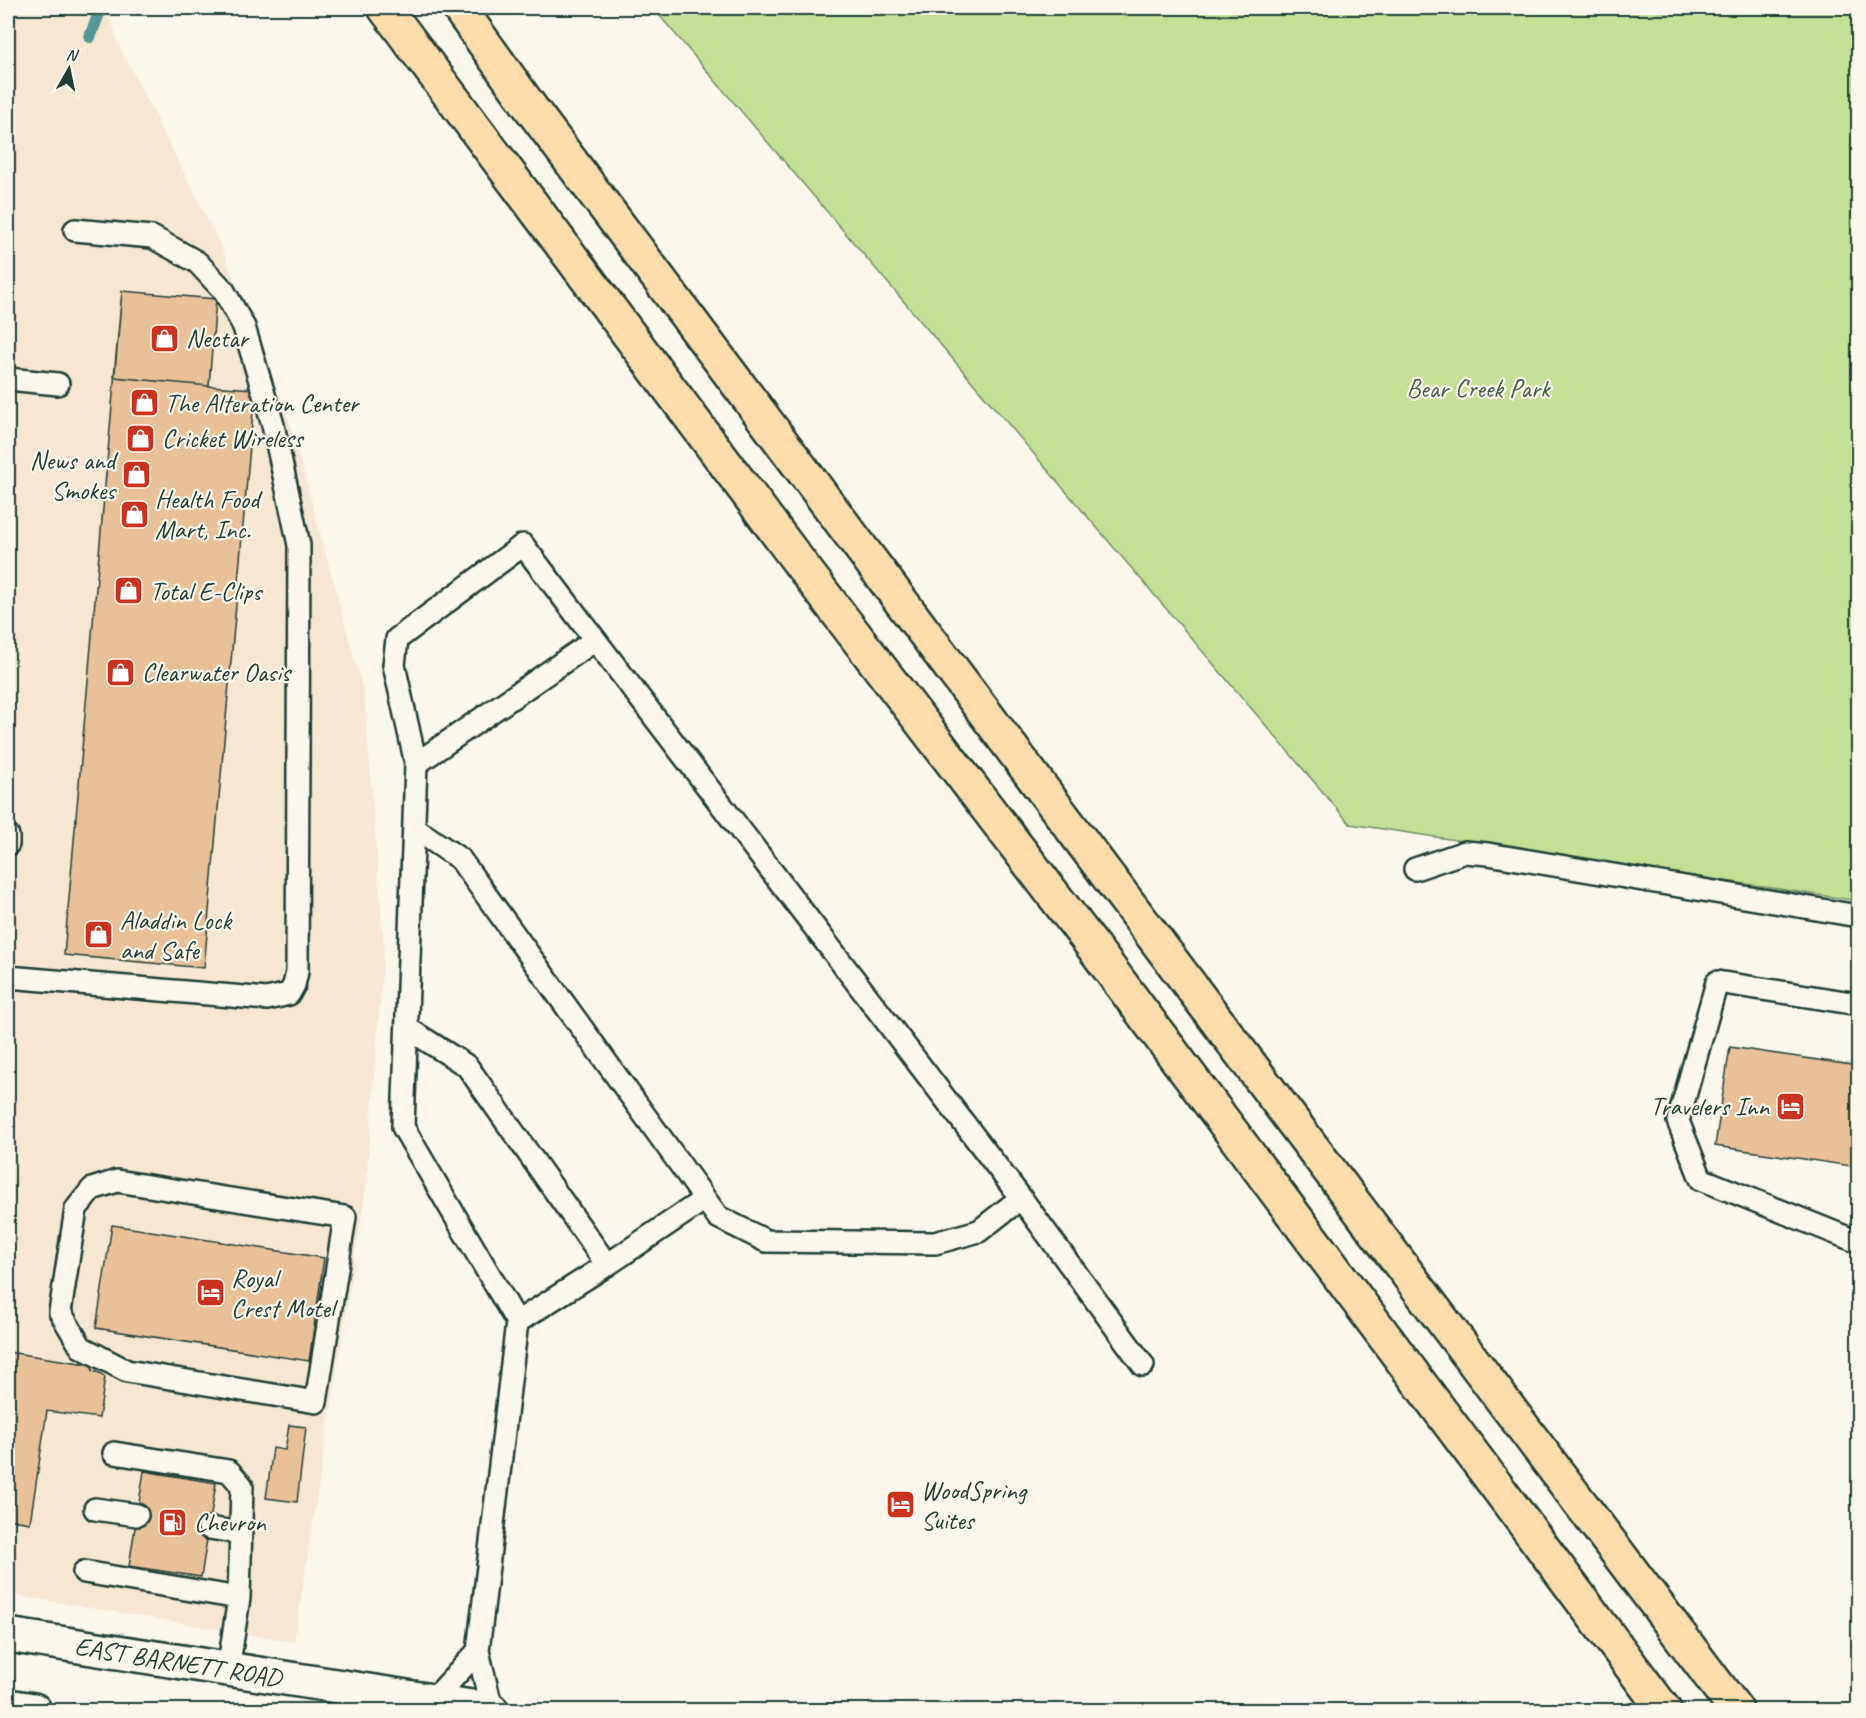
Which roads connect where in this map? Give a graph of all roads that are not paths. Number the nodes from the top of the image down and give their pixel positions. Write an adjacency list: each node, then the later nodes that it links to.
1 (385, 8): 37 (highway)
2 (459, 8): 38 (highway)
3 (75, 230): 13 (lane)
4 (8, 379): 5 (lane)
5 (58, 384)
6 (595, 640): 7 (lane); 7 (lane); 16 (lane)
7 (416, 764): 8 (lane)
8 (414, 828): 15 (lane); 17 (lane)
9 (8, 836): 10 (lane)
10 (8, 844)
11 (1415, 869): 12 (lane)
12 (1858, 916)
13 (8, 977)
14 (1858, 1004): 18 (lane)
15 (407, 1028): 19 (lane); 20 (lane)
16 (1021, 1198): 17 (lane); 21 (lane)
17 (705, 1199): 19 (lane)
18 (1858, 1242)
19 (607, 1265): 20 (lane)
20 (517, 1323): 31 (lane)
21 (1143, 1365)
22 (127, 1371): 22 (lane)
23 (114, 1453): 27 (lane)
24 (95, 1509): 25 (lane)
25 (137, 1515)
26 (208, 1528): 27 (lane)
27 (241, 1533): 29 (lane)
28 (84, 1572): 29 (lane)
29 (239, 1598): 32 (lane)
30 (8, 1635): 32 (main road, EAST BARNETT ROAD)
31 (478, 1651): 34 (lane); 36 (lane)
32 (228, 1670): 34 (main road, EAST BARNETT ROAD)
33 (8, 1706): 35 (main road)
34 (431, 1706): 36 (main road, EAST BARNETT ROAD)
35 (34, 1710)
36 (492, 1710)
37 (1664, 1710)
38 (1736, 1710)

